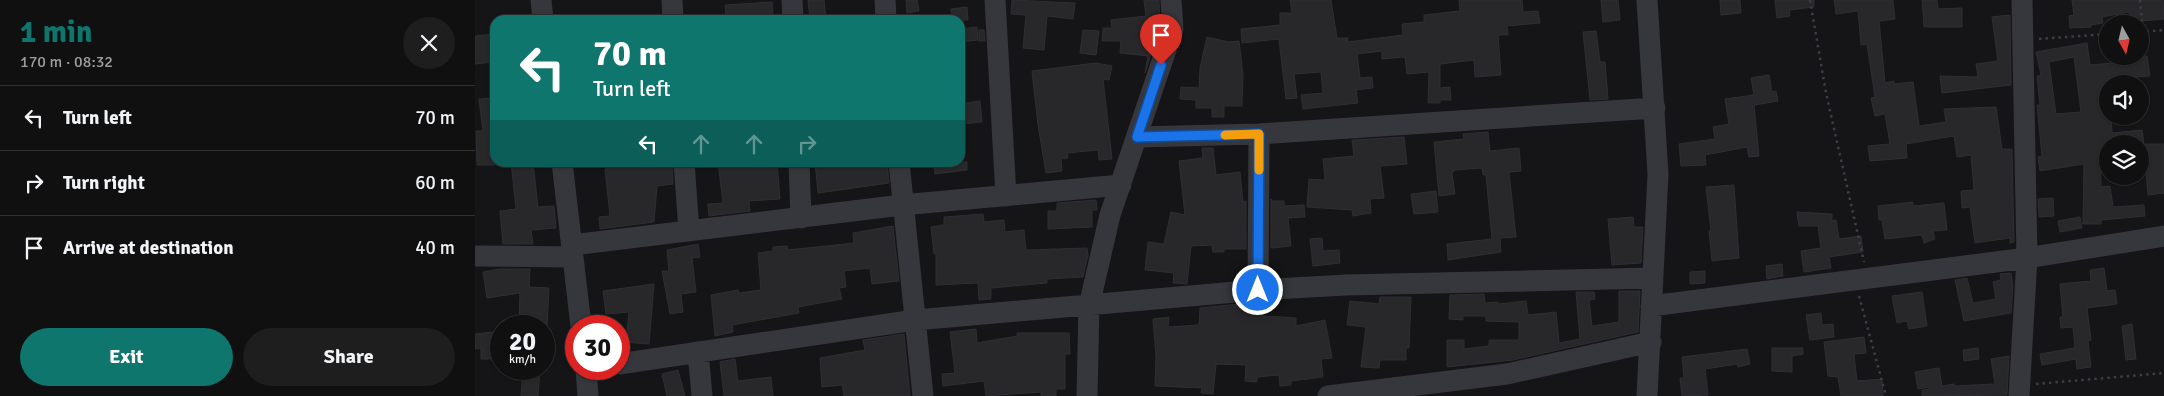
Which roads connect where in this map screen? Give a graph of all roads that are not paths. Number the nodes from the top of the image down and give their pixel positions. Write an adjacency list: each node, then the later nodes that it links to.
1 (541, 0): 9 (street)
2 (672, 0): 10 (street)
3 (792, 0): 11 (street)
4 (885, 0): 12 (street)
5 (995, 0): 21 (street)
6 (1171, 0): 15 (street)
7 (1647, 0): 13 (street)
8 (2022, 0): 28 (street)
9 (542, 15)
10 (673, 15)
11 (793, 15)
12 (886, 15)
13 (1655, 108): 14 (street); 29 (street)
14 (1259, 134): 15 (street); 30 (street)
15 (1137, 137): 20 (street)
16 (563, 167): 26 (street)
17 (684, 167): 24 (street)
18 (799, 167): 23 (street)
19 (899, 167): 22 (street)
20 (1121, 185): 21 (street); 31 (street)
21 (1006, 196): 22 (street)
22 (902, 205): 23 (street); 34 (street)
23 (801, 218): 24 (street)
24 (689, 231): 26 (street)
25 (2164, 236): 28 (street)
26 (573, 251): 27 (street); 33 (street)
27 (475, 256)
28 (2027, 258): 32 (street); 39 (street)
29 (1653, 278): 30 (street); 32 (street)
30 (1258, 290): 31 (street)
31 (1089, 306): 34 (street); 43 (street)
32 (1651, 306): 35 (street)
33 (580, 315)
34 (915, 320): 36 (street); 42 (street)
35 (1651, 342): 44 (street); 45 (street)
36 (697, 352): 37 (street); 41 (street)
37 (630, 362)
38 (587, 380): 40 (street)
39 (2020, 391)
40 (588, 396)
41 (702, 396)
42 (923, 396)
43 (1087, 396)
44 (1327, 396)
45 (1647, 396)

